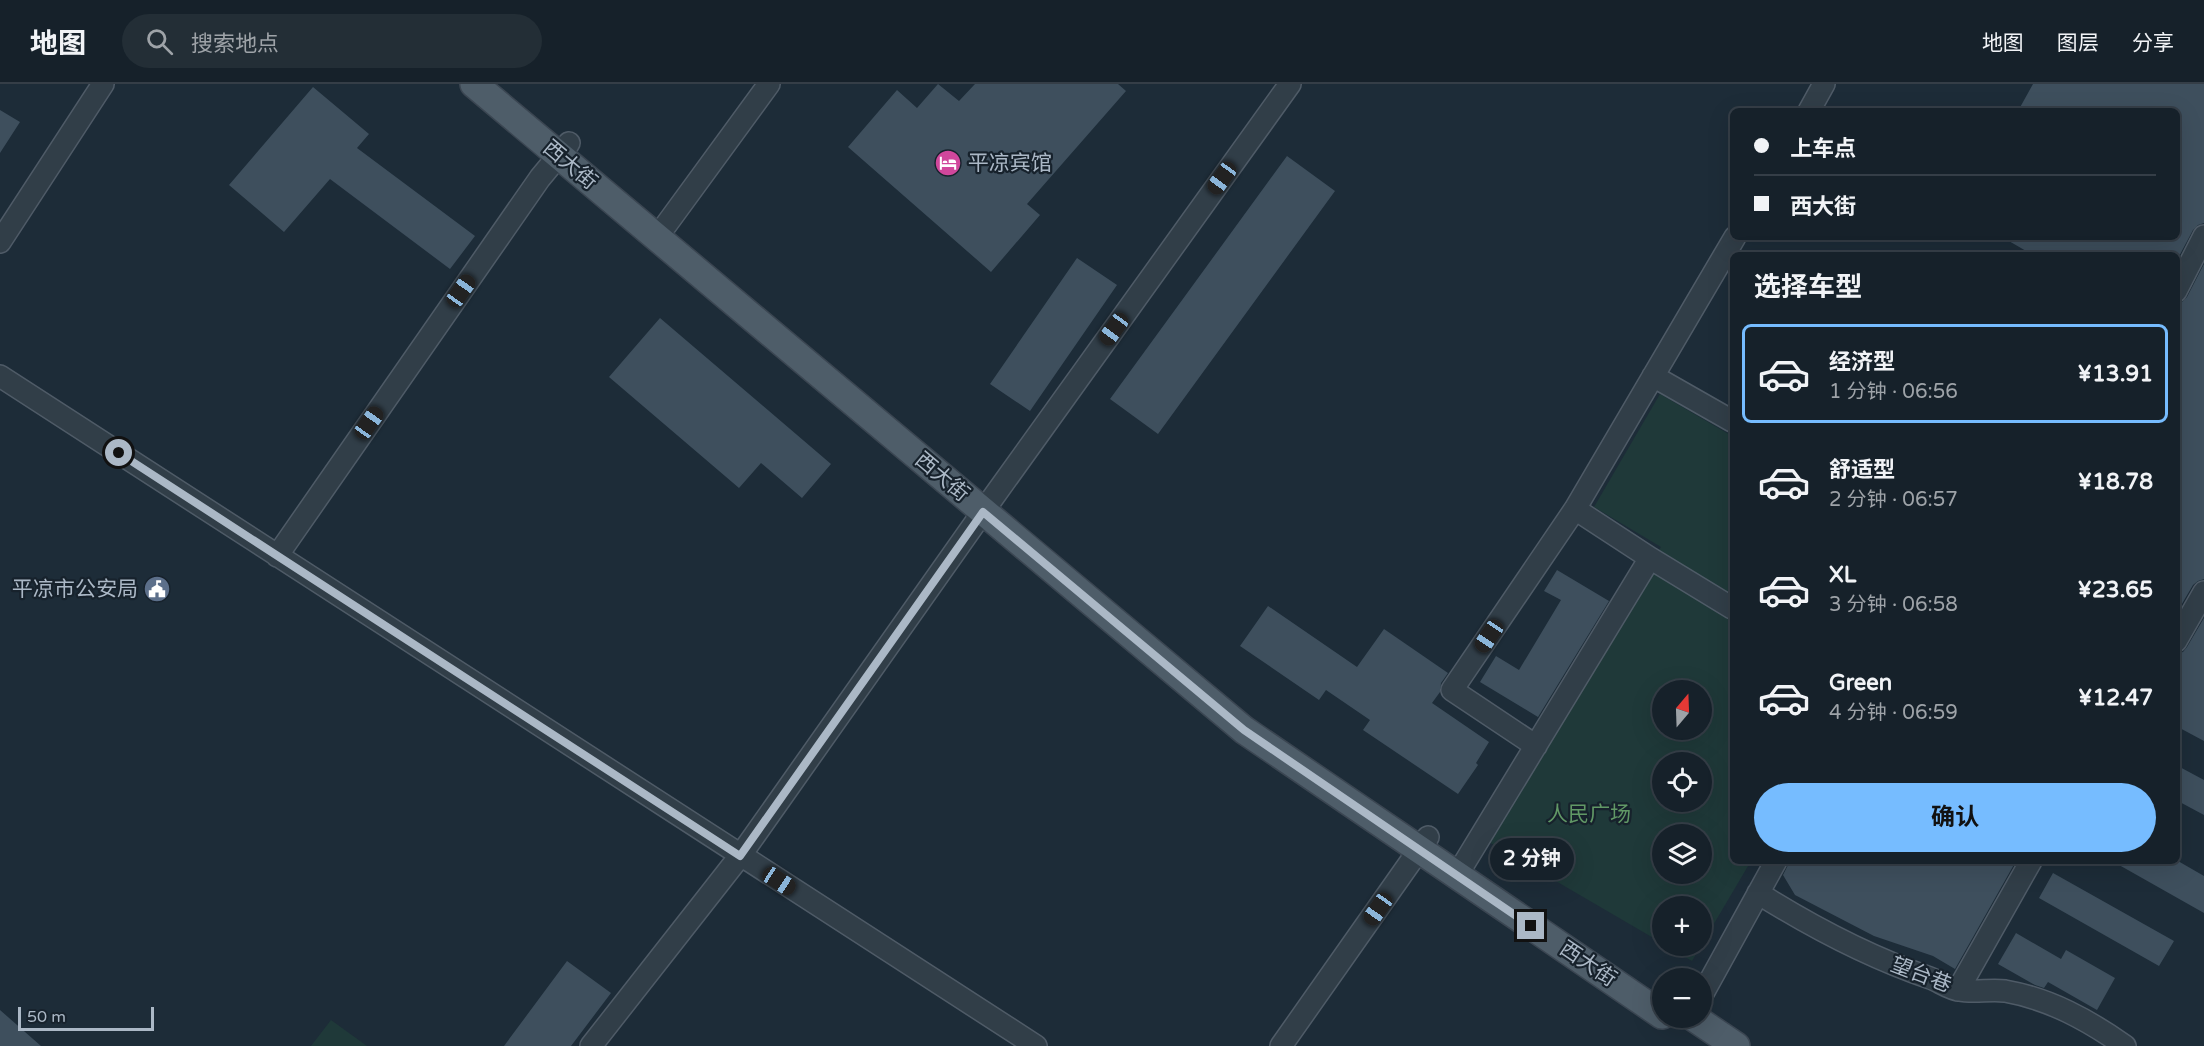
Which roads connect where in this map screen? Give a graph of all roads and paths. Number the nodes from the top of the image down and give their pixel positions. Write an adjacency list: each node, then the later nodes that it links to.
1 (103, 84): 12 (street)
2 (474, 84): 8 (main road, 西大街)
3 (498, 84): 8 (main road, 西大街)
4 (769, 84): 9 (street)
5 (1290, 84): 17 (street)
6 (1824, 84): 7 (street)
7 (1811, 108)
8 (564, 149): 9 (main road, 西大街); 17 (main road, 西大街); 19 (street)
9 (666, 225): 17 (main road, 西大街)
10 (2204, 236): 13 (street)
11 (1733, 240): 15 (street)
12 (0, 242)
13 (2180, 283)
14 (0, 376): 19 (street)
15 (1653, 376): 16 (street); 18 (street)
16 (1730, 420)
17 (988, 505): 25 (main road, 西大街); 26 (street)
18 (1575, 508): 20 (street); 24 (street)
19 (277, 556): 26 (street)
20 (1650, 558): 22 (street); 24 (street)
21 (2204, 592): 23 (street)
22 (1730, 607)
23 (2180, 634)
24 (1536, 746): 27 (street)
25 (1424, 843): 27 (main road, 西大街); 34 (main road, 西大街); 40 (street)
26 (740, 856): 37 (street); 38 (street)
27 (1465, 862): 32 (main road, 西大街)
28 (1774, 864): 30 (street)
29 (2029, 864): 33 (street)
30 (1758, 893): 31 (street); 33 (street, 望台巷)
31 (1712, 977)
32 (1652, 989)
33 (1958, 990): 43 (street, 望台巷)
34 (1652, 1001)
35 (1688, 1028): 41 (main road, 西大街)
36 (1697, 1028): 42 (main road, 西大街)
37 (1009, 1039): 39 (street)
38 (591, 1046)
39 (1036, 1046)
40 (1281, 1046)
41 (1708, 1046)
42 (1736, 1046)
43 (2125, 1046)

